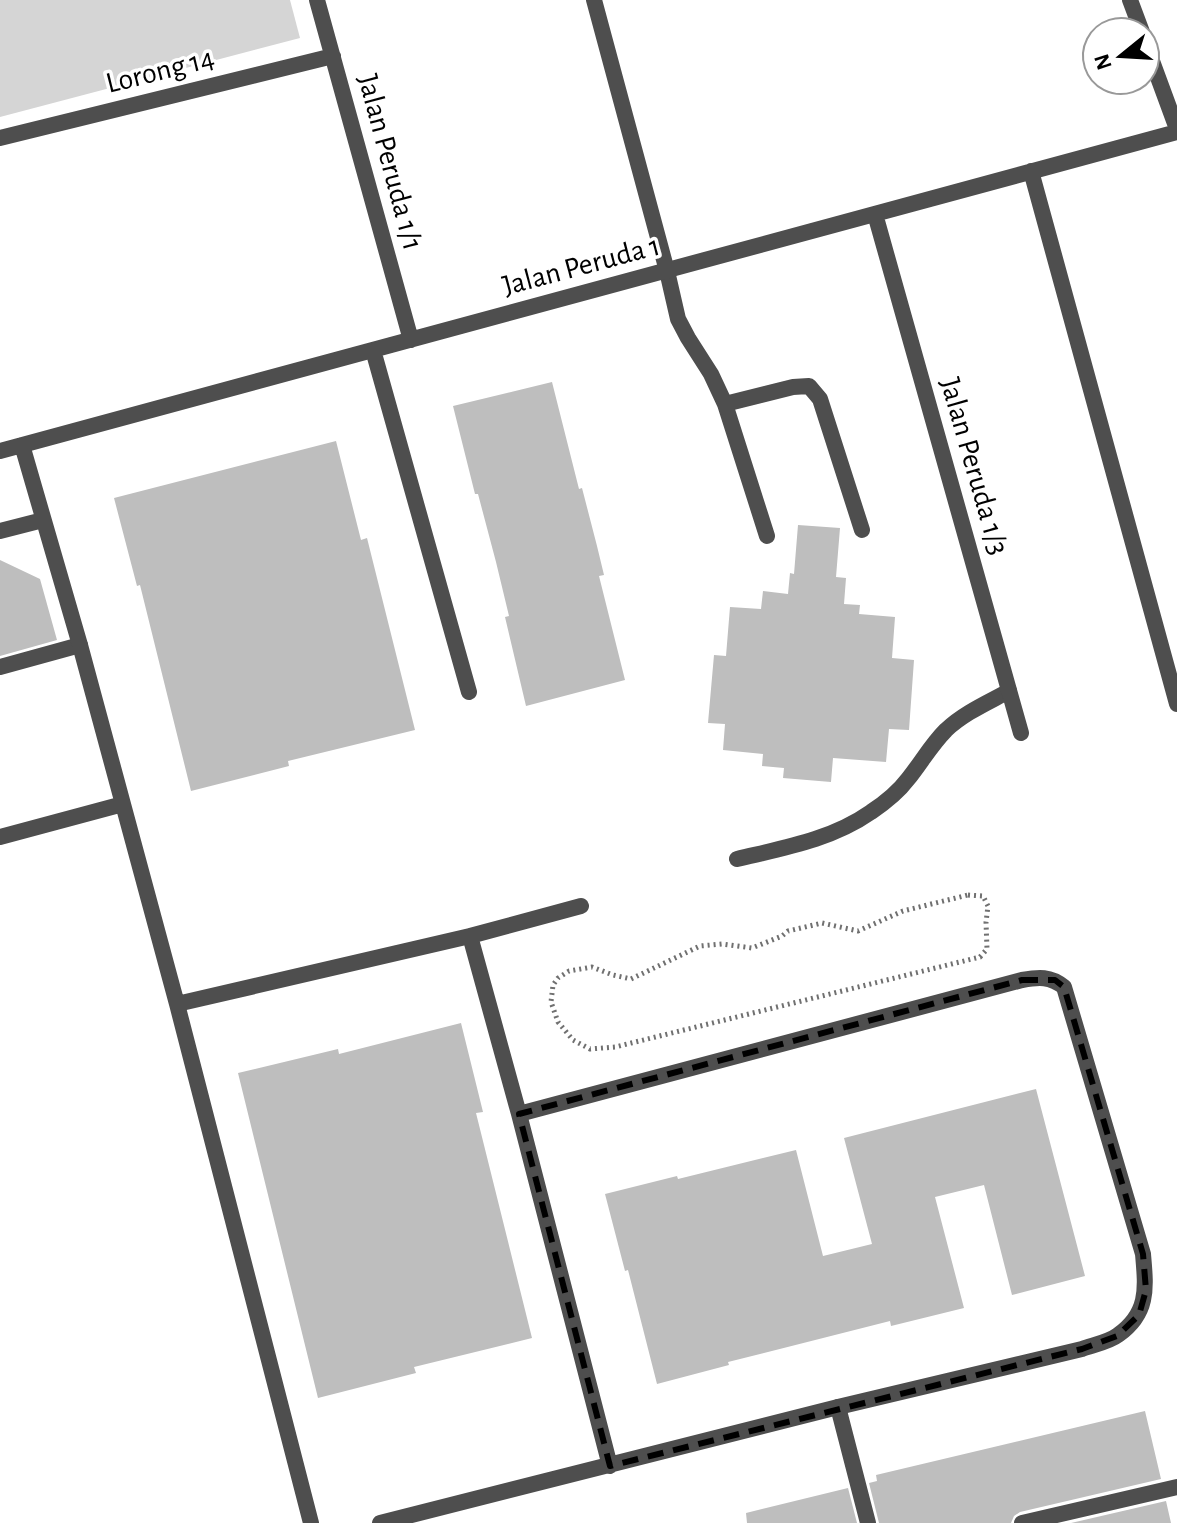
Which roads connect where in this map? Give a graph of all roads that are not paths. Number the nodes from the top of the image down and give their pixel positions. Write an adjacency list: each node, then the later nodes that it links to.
1 (317, 0): 3 (street, Jalan Peruda 1/1)
2 (594, 0): 9 (street)
3 (333, 56): 6 (street, Lorong 14); 10 (street, Jalan Peruda 1/1)
4 (1161, 86): 5 (street)
5 (1177, 131): 7 (street, Jalan Peruda 1)
6 (0, 138)
7 (1031, 171): 8 (street, Jalan Peruda 1); 23 (street)
8 (875, 214): 9 (street, Jalan Peruda 1); 21 (street, Jalan Peruda 1/3)
9 (667, 271): 10 (street, Jalan Peruda 1); 12 (street)
10 (411, 340): 11 (street, Jalan Peruda 1)
11 (373, 350): 13 (street, Jalan Peruda 1); 22 (street)
12 (725, 404): 16 (street); 18 (street)
13 (22, 445): 14 (street, Jalan Peruda 1); 15 (street)
14 (0, 451)
15 (43, 520): 17 (street); 19 (street)
16 (862, 530)
17 (0, 531)
18 (767, 536)
19 (80, 645): 20 (street); 25 (street)
20 (0, 667)
21 (1009, 691): 24 (street, Jalan Peruda 1/3); 27 (street)
22 (469, 692)
23 (1177, 704)
24 (1021, 733)
25 (123, 804): 26 (street); 30 (street)
26 (0, 837)
27 (737, 859)
28 (581, 906): 29 (street)
29 (470, 936): 30 (street); 31 (street)
30 (177, 1004): 35 (street)
31 (519, 1114): 32 (street); 33 (street)
32 (838, 1407): 33 (street); 37 (street)
33 (610, 1466): 36 (street)
34 (1177, 1487): 38 (street)
35 (311, 1523)
36 (380, 1523)
37 (868, 1523)
38 (1022, 1523)

